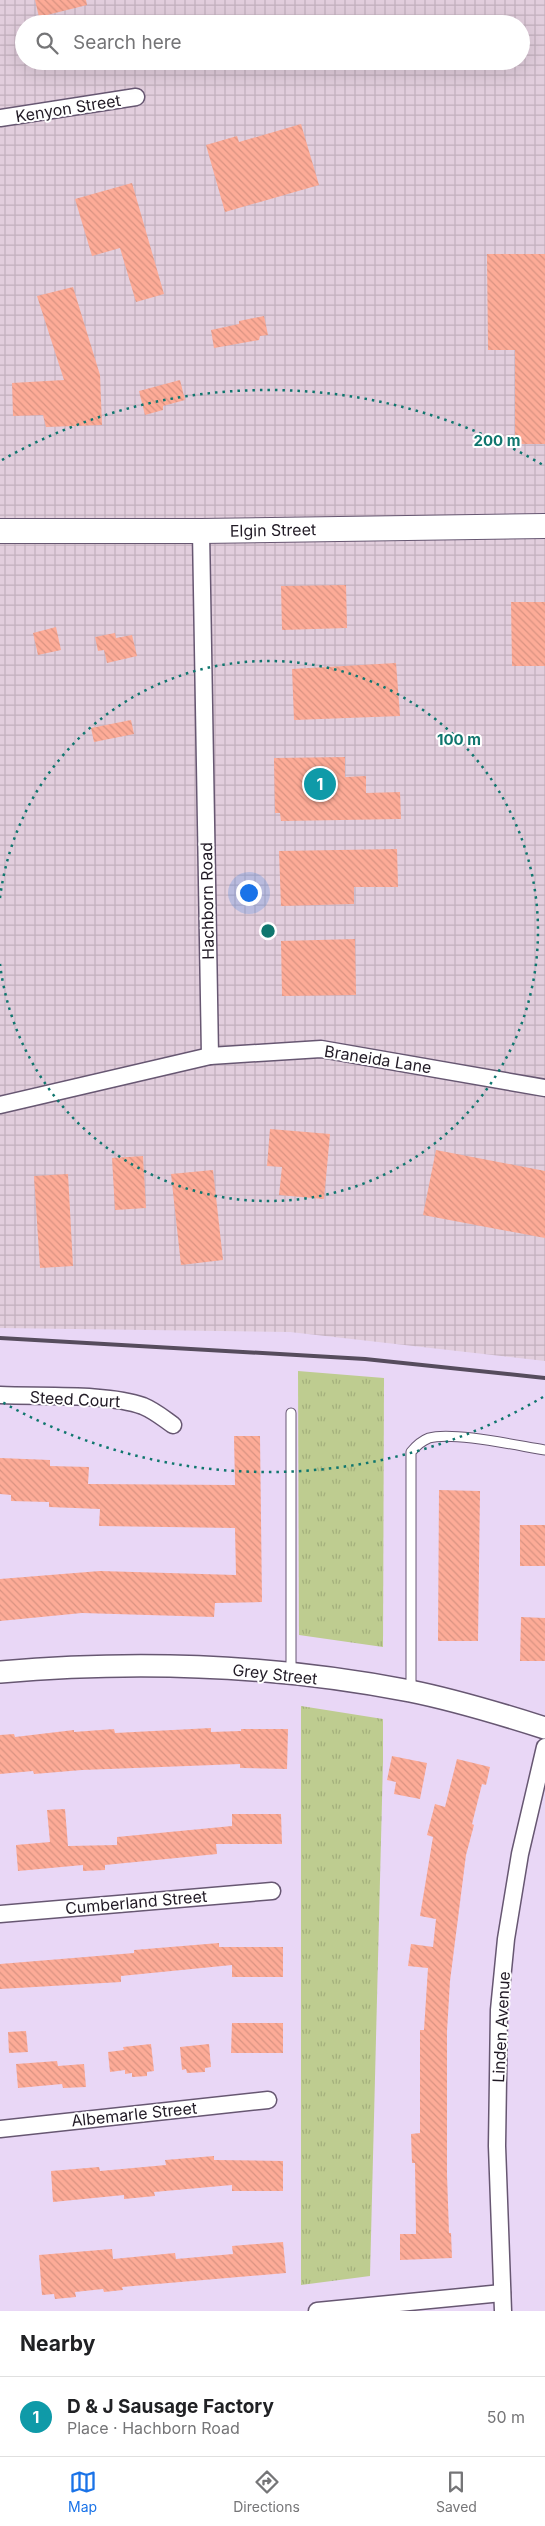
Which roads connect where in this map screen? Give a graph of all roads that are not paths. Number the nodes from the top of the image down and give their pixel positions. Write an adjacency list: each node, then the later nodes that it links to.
1 (136, 97): 2 (street, Kenyon Street)
2 (0, 118)
3 (545, 526): 5 (main road, Elgin Street)
4 (0, 531): 5 (main road, Elgin Street)
5 (200, 531): 6 (street, Hachborn Road)
6 (210, 1056): 7 (street, Braneida Lane); 8 (street)
7 (545, 1088)
8 (0, 1105)
9 (0, 1395): 11 (street, Steed Court)
10 (291, 1413): 14 (lane)
11 (173, 1426)
12 (545, 1450): 15 (lane)
13 (0, 1672): 14 (street, Grey Street)
14 (291, 1674): 15 (street, Grey Street)
15 (411, 1691): 16 (street, Grey Street)
16 (545, 1728)
17 (545, 1747): 22 (street, Linden Avenue)
18 (272, 1891): 19 (street, Cumberland Street)
19 (0, 1914)
20 (268, 2100): 21 (street, Albemarle Street)
21 (0, 2128)
22 (502, 2293): 23 (street); 24 (street, Linden Avenue)
23 (317, 2311)
24 (503, 2311)

